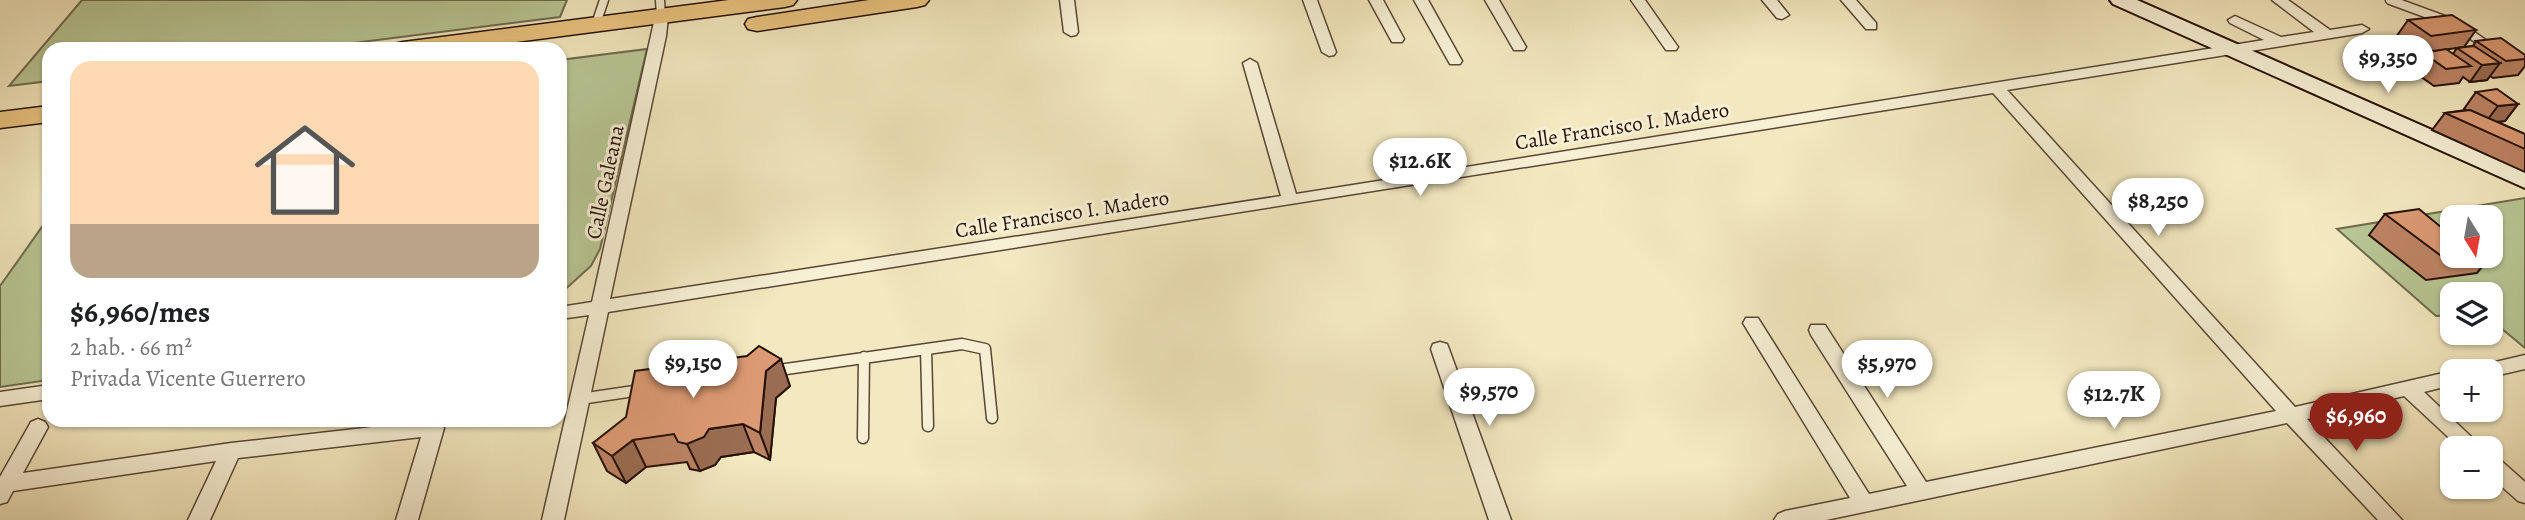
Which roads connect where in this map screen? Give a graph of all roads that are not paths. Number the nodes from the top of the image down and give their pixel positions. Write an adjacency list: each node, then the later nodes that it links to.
1 (604, 0): 19 (lane)
2 (785, 0): 15 (main road)
3 (916, 0): 17 (main road)
4 (1067, 0): 22 (street)
5 (1310, 0): 32 (street)
6 (1376, 0): 24 (street)
7 (1421, 0): 33 (street)
8 (1492, 0): 28 (street)
9 (1637, 0): 29 (street)
10 (1769, 0): 16 (street)
11 (1848, 0): 20 (street)
12 (2120, 0): 31 (street)
13 (2280, 0): 23 (street)
14 (2390, 0): 30 (lane)
15 (722, 4): 17 (main road)
16 (1782, 15)
17 (660, 17): 19 (main road); 27 (main road); 42 (street, Calle Galeana)
18 (2235, 20): 25 (street)
19 (596, 24): 26 (main road)
20 (1871, 26)
21 (2362, 29): 23 (street, Calle Francisco I. Madero)
22 (1071, 32)
23 (2326, 34): 25 (street, Calle Francisco I. Madero)
24 (1397, 40)
25 (2277, 41): 31 (street, Calle Francisco I. Madero)
26 (457, 42)
27 (567, 45)
28 (1519, 47)
29 (1671, 47)
30 (2492, 49)
31 (2233, 51): 35 (street, Calle Francisco I. Madero); 40 (street)
32 (1328, 52)
33 (1455, 61)
34 (1250, 63): 41 (street)
35 (1997, 88): 41 (street, Calle Francisco I. Madero); 58 (street)
36 (42, 95): 37 (main road)
37 (0, 100)
38 (42, 115): 39 (main road)
39 (0, 120)
40 (2525, 180)
41 (1290, 200): 42 (street, Calle Francisco I. Madero)
42 (601, 305): 43 (street, Calle Francisco I. Madero); 57 (street, Calle Galeana)
43 (567, 312)
44 (1752, 323): 71 (street)
45 (1818, 330): 69 (street)
46 (926, 349): 48 (lane); 59 (lane); 60 (lane)
47 (1440, 349): 75 (street)
48 (864, 357): 51 (lane); 65 (lane)
49 (2525, 362): 50 (street)
50 (2503, 367)
51 (754, 373)
52 (2440, 381): 54 (street)
53 (658, 387): 57 (lane)
54 (2408, 388): 58 (street); 64 (street)
55 (42, 393): 56 (street)
56 (0, 399)
57 (580, 399): 74 (street, Calle Galeana)
58 (2291, 415): 69 (street); 77 (street)
59 (992, 418)
60 (928, 426)
61 (38, 427): 68 (street)
62 (412, 427): 66 (street)
63 (434, 427): 73 (street)
64 (2460, 436)
65 (863, 438)
66 (230, 451): 68 (street); 72 (street)
67 (2503, 475): 70 (street)
68 (3, 490)
69 (1921, 492): 71 (street)
70 (2525, 495)
71 (1864, 503): 76 (street)
72 (200, 520)
73 (407, 520)
74 (553, 520)
75 (1500, 520)
76 (1785, 520)
77 (2391, 520)

